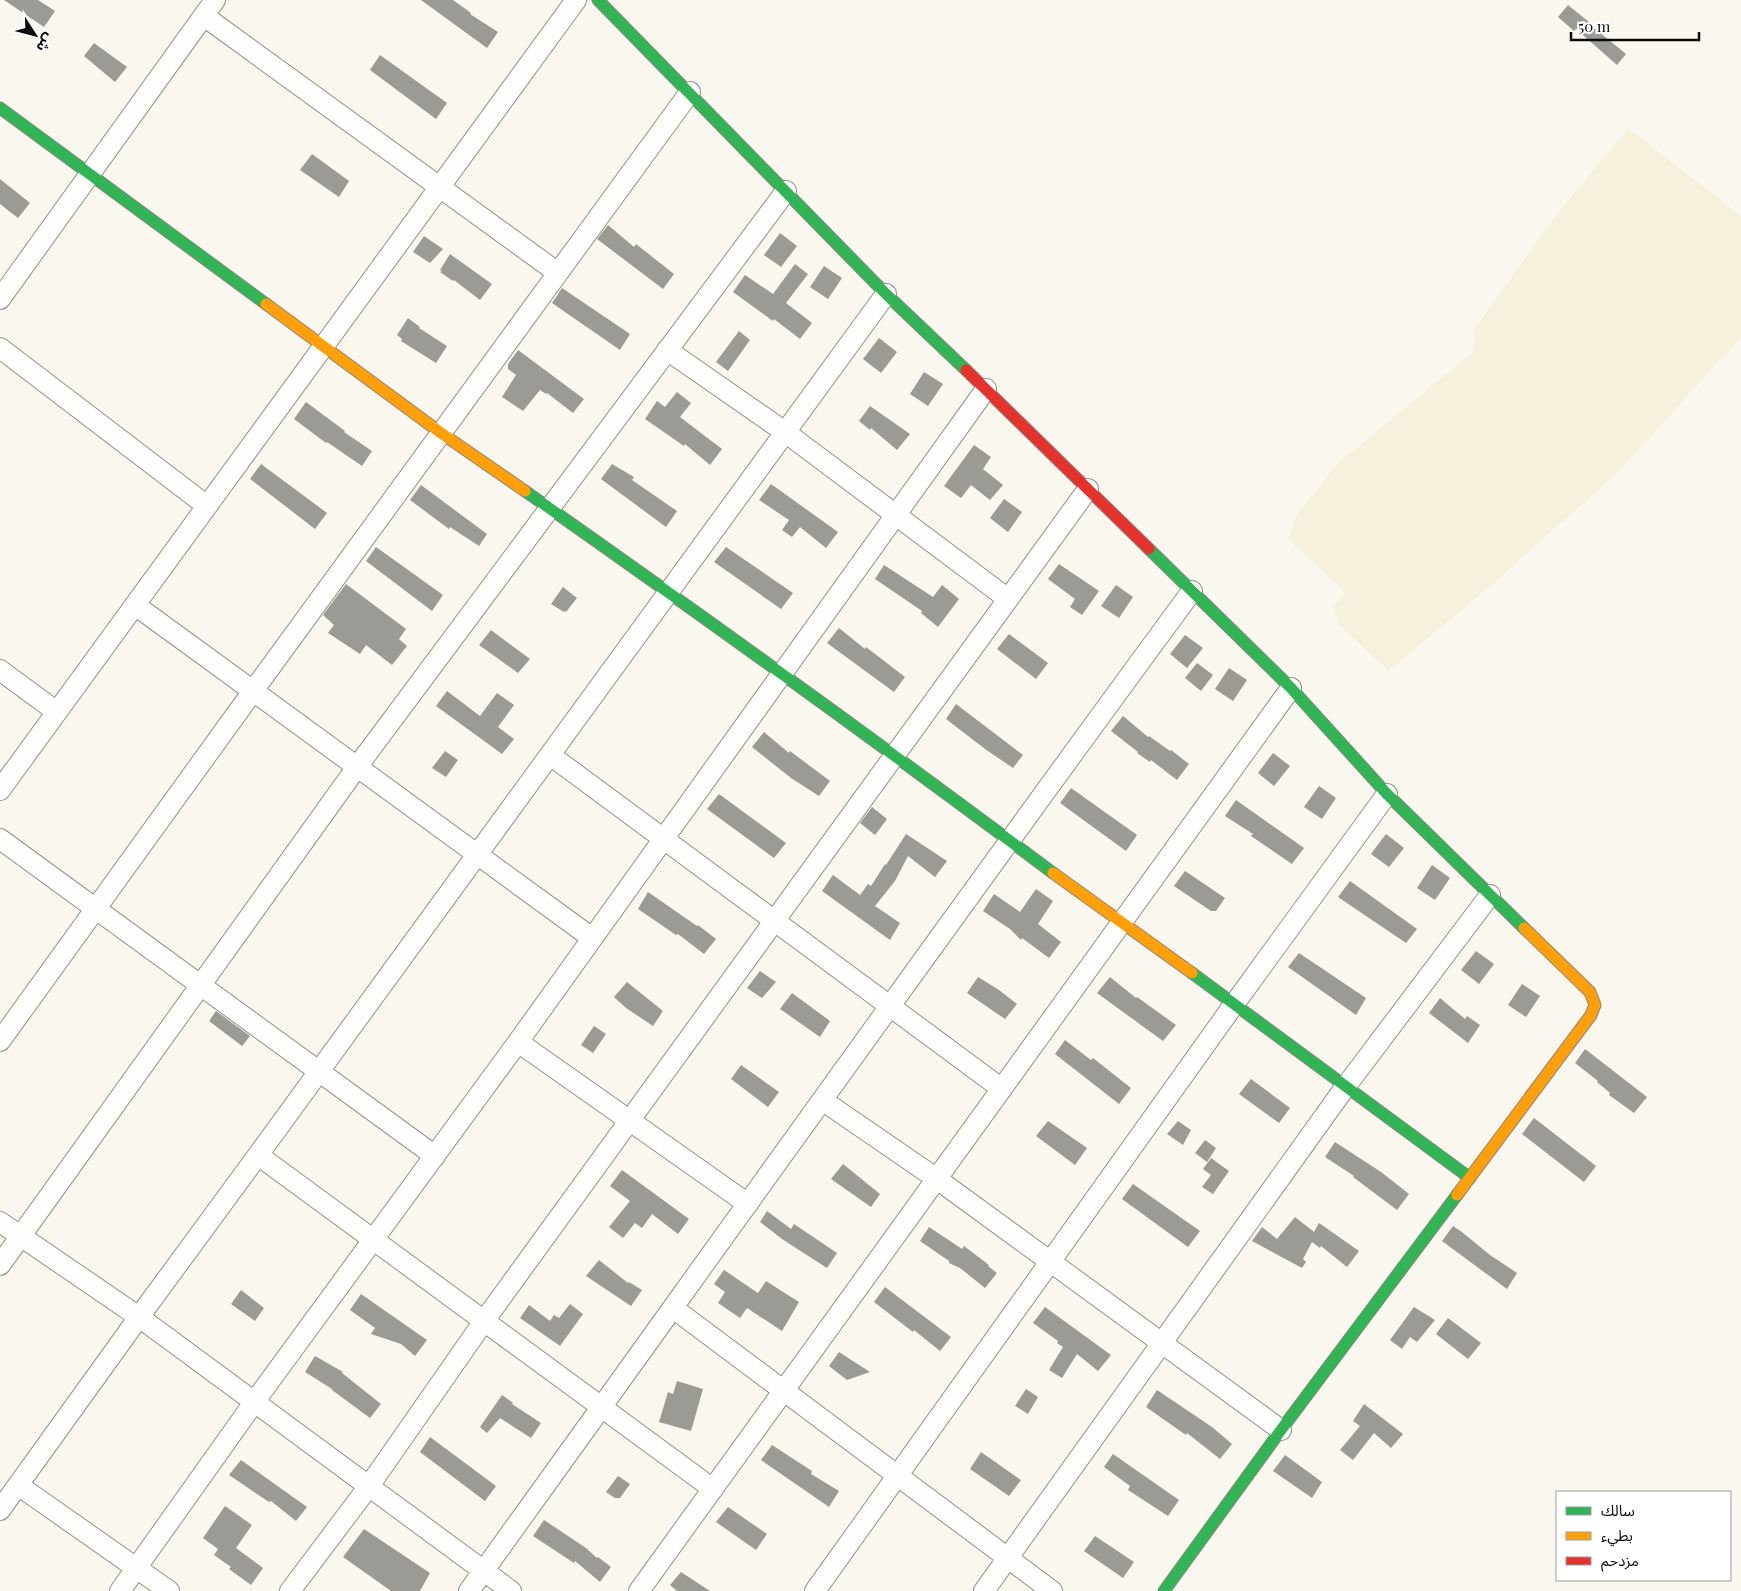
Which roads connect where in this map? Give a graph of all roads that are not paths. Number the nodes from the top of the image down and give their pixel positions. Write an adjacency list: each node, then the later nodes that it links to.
1 (576, 0): 7 (street)
2 (598, 0): 4 (street)
3 (210, 8): 6 (street); 7 (street)
4 (690, 92): 8 (street); 9 (street)
5 (0, 108): 6 (street)
6 (90, 174): 11 (street); 12 (street)
7 (440, 186): 9 (street); 12 (street)
8 (786, 191): 10 (street); 14 (street)
9 (558, 273): 17 (street)
10 (886, 294): 15 (street); 16 (street)
11 (0, 299)
12 (324, 346): 17 (street); 19 (street)
13 (0, 348): 19 (street)
14 (667, 350): 16 (street); 20 (street)
15 (986, 389): 18 (street); 21 (street)
16 (785, 432): 21 (street); 23 (street)
17 (441, 433): 20 (street); 29 (street)
18 (1088, 489): 22 (street); 24 (street)
19 (206, 506): 25 (street)
20 (550, 509): 23 (street); 33 (street)
21 (895, 515): 24 (street); 27 (street)
22 (1192, 591): 28 (street); 38 (street)
23 (668, 592): 27 (street); 32 (street)
24 (1008, 599): 31 (street)
25 (134, 605): 29 (street); 30 (street)
26 (0, 670): 30 (street)
27 (782, 673): 31 (street); 37 (street)
28 (1291, 688): 35 (street); 43 (street)
29 (253, 691): 33 (street); 41 (street)
30 (57, 712): 34 (street)
31 (895, 755): 38 (street); 42 (street)
32 (550, 756): 37 (street); 39 (street)
33 (357, 767): 39 (street); 45 (street)
34 (0, 790)
35 (1387, 794): 40 (street); 46 (street)
36 (0, 839): 41 (street)
37 (664, 840): 42 (street); 44 (street)
38 (1009, 840): 43 (street); 47 (street)
39 (477, 855): 44 (street); 50 (street)
40 (1490, 895): 51 (street); 57 (street)
41 (95, 909): 45 (street); 48 (street)
42 (774, 921): 47 (street); 54 (street)
43 (1121, 923): 46 (street); 52 (street)
44 (592, 938): 49 (street)
45 (200, 986): 50 (street); 61 (street)
46 (1235, 1003): 51 (street); 63 (street)
47 (891, 1007): 52 (street); 53 (street)
48 (0, 1041)
49 (518, 1042): 54 (street); 56 (street)
50 (318, 1073): 55 (street); 56 (street)
51 (1346, 1086): 57 (street); 68 (street)
52 (1002, 1089): 58 (street)
53 (822, 1100): 58 (street); 59 (street)
54 (630, 1120): 59 (street); 67 (street)
55 (258, 1155): 62 (street); 66 (street)
56 (435, 1156): 62 (street)
57 (1470, 1178): 72 (street)
58 (937, 1179): 63 (street); 69 (street)
59 (748, 1204): 65 (street)
60 (0, 1222): 61 (street)
61 (20, 1237): 64 (street); 66 (street)
62 (374, 1240): 67 (street); 70 (street)
63 (1050, 1261): 68 (street); 73 (street)
64 (0, 1265)
65 (673, 1308): 69 (street); 71 (street)
66 (139, 1316): 70 (street); 74 (street)
67 (484, 1321): 71 (street); 75 (street)
68 (1162, 1344): 72 (street); 78 (street)
69 (784, 1390): 73 (street); 76 (street)
70 (256, 1401): 75 (street); 79 (street)
71 (601, 1407): 76 (street); 80 (street)
72 (1280, 1430): 90 (street)
73 (898, 1476): 78 (street); 87 (street)
74 (18, 1485): 77 (street); 79 (street)
75 (369, 1486): 80 (street); 83 (street)
76 (713, 1489): 86 (street)
77 (0, 1510)
78 (1007, 1558): 88 (street); 89 (street)
79 (137, 1568): 81 (street); 82 (street)
80 (484, 1570): 84 (street); 85 (street)
81 (120, 1591)
82 (169, 1591)
83 (290, 1591)
84 (469, 1591)
85 (511, 1591)
86 (639, 1591)
87 (815, 1591)
88 (984, 1591)
89 (1052, 1591)
90 (1164, 1591)

